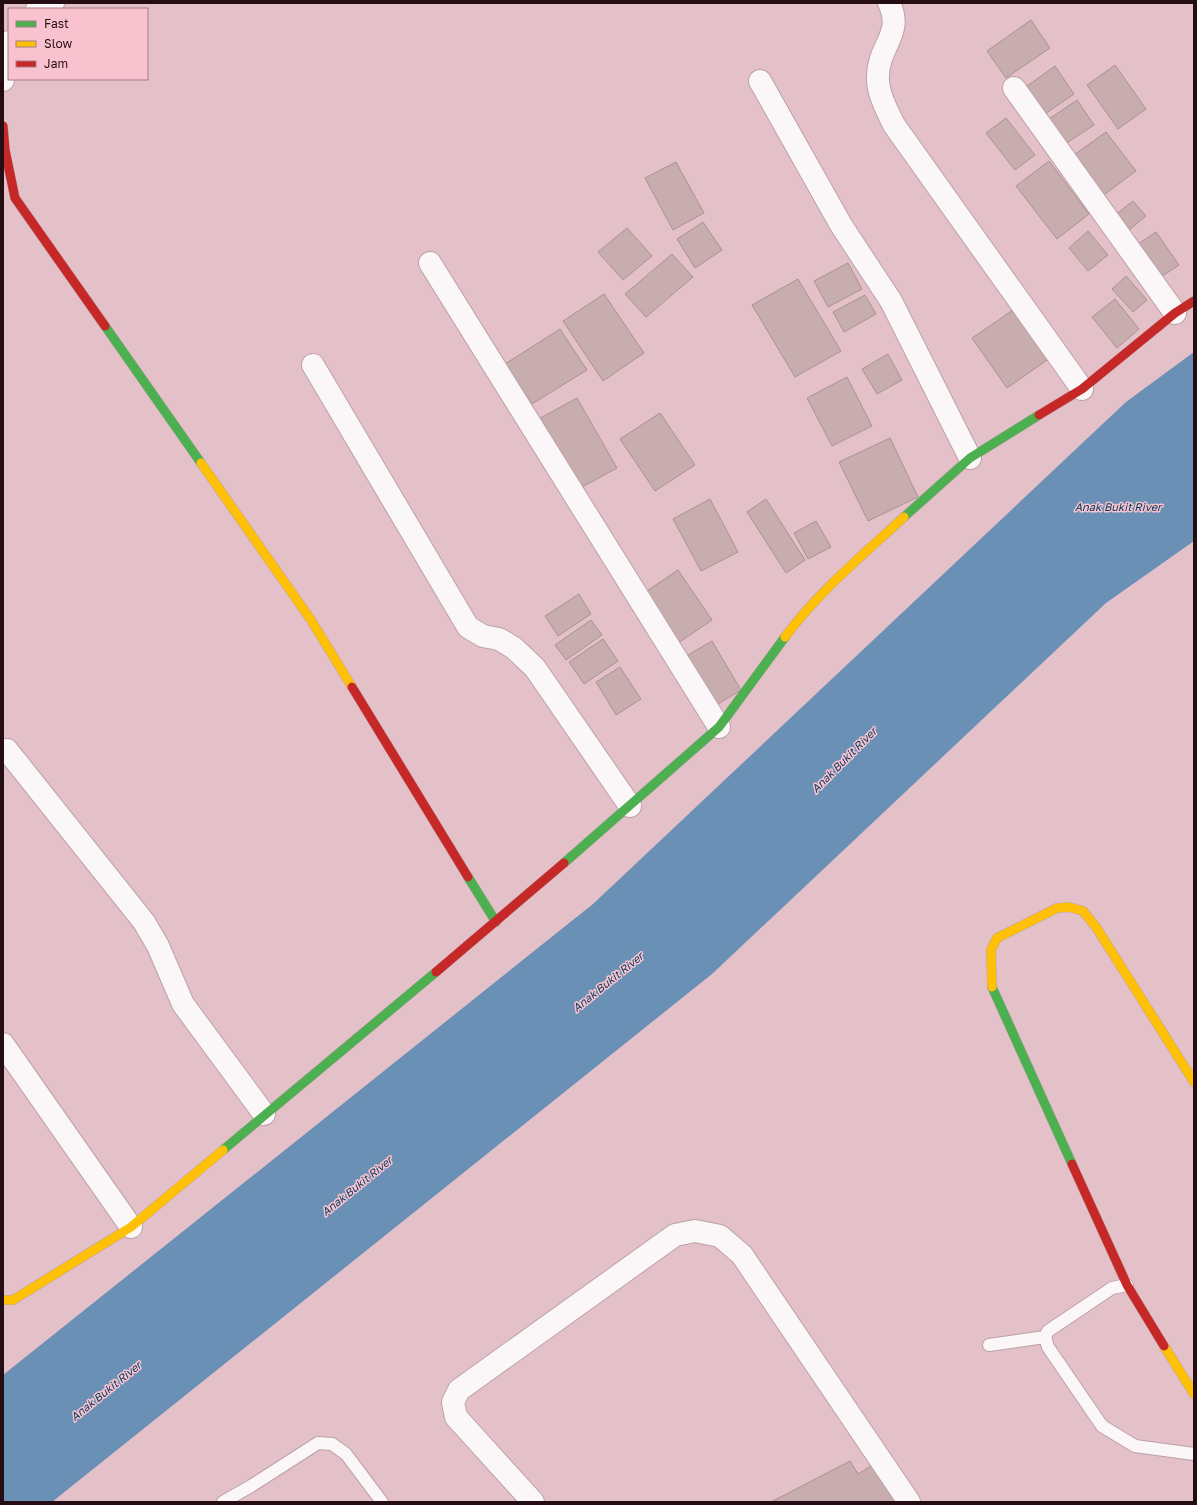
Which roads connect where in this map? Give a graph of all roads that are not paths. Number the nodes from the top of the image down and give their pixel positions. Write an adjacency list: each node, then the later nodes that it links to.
1 (53, 3): 3 (street)
2 (889, 3): 13 (street)
3 (40, 8)
4 (8, 44): 5 (street)
5 (3, 80)
6 (760, 81): 14 (street)
7 (1014, 88): 11 (street)
8 (3, 126): 18 (street)
9 (430, 263): 15 (street)
10 (1194, 300): 11 (street)
11 (1175, 313): 13 (street)
12 (313, 364): 17 (street)
13 (1082, 389): 14 (street)
14 (970, 458): 15 (street)
15 (718, 727): 17 (street)
16 (7, 750): 21 (street)
17 (630, 806): 18 (street)
18 (496, 922): 21 (street)
19 (3, 1044): 22 (street)
20 (1194, 1082): 23 (street)
21 (264, 1114): 22 (street)
22 (131, 1227): 24 (street)
23 (1127, 1284): 25 (lane); 27 (street)
24 (3, 1300)
25 (1045, 1337): 26 (lane); 28 (lane)
26 (989, 1345)
27 (1194, 1394)
28 (1194, 1454)
29 (223, 1502): 30 (lane)
30 (382, 1502)
31 (532, 1502): 32 (street)
32 (909, 1502)

